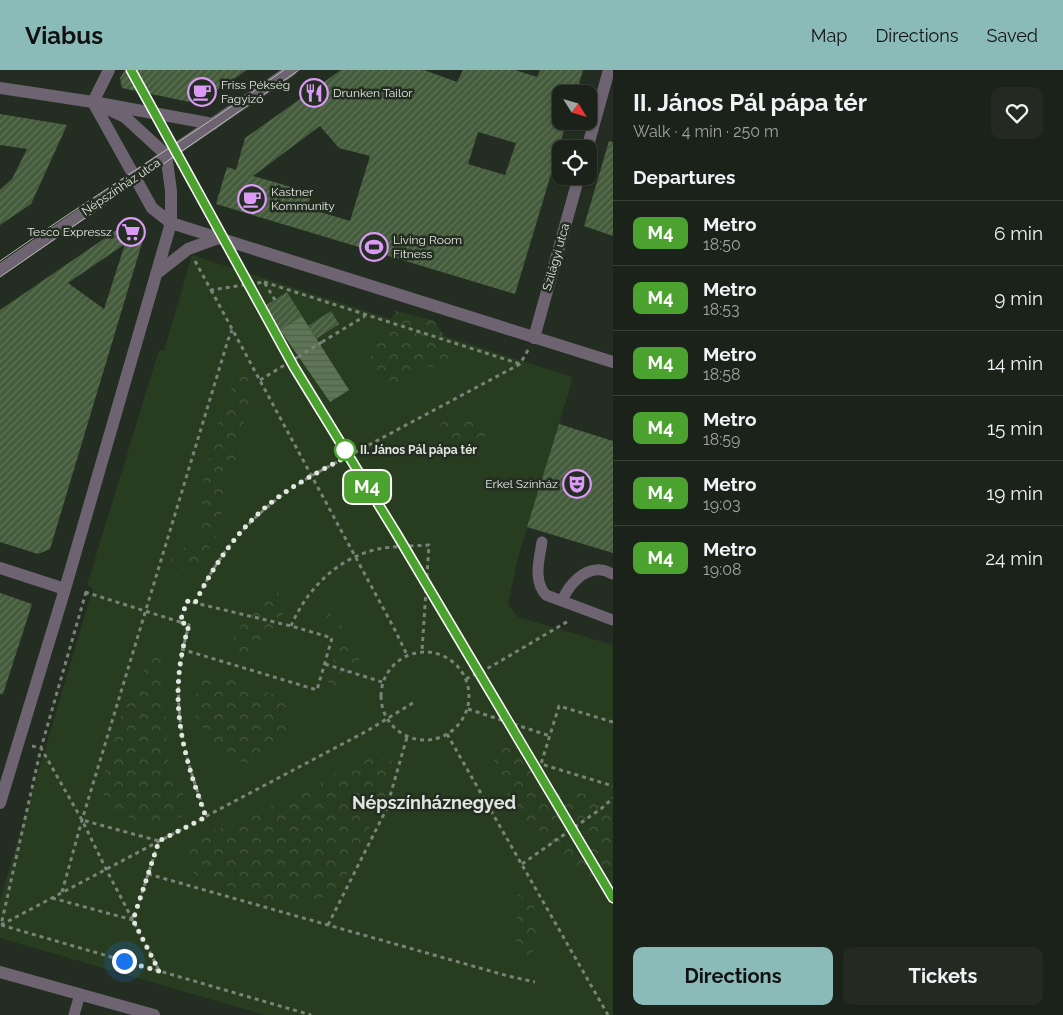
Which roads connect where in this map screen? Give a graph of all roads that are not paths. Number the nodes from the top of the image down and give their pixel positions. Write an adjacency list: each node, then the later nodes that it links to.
1 (109, 70): 5 (street)
2 (291, 70): 6 (street, Népszínház utca)
3 (609, 70): 7 (street)
4 (0, 88): 5 (street)
5 (93, 102): 6 (street); 8 (street); 9 (street)
6 (213, 124): 8 (street, Népszínház utca)
7 (590, 140)
8 (165, 156): 9 (street, Népszínház utca); 11 (street)
9 (135, 177): 11 (street); 13 (street, Népszínház utca)
10 (576, 185): 15 (street, Szilágyi utca)
11 (171, 223): 12 (street); 14 (street)
12 (218, 238): 14 (street); 15 (street)
13 (0, 270)
14 (156, 274): 20 (street)
15 (534, 338): 16 (street)
16 (613, 362)
17 (542, 542): 21 (lane)
18 (0, 568): 20 (street)
19 (613, 574): 21 (lane)
20 (64, 589): 23 (street)
21 (562, 601): 22 (lane)
22 (613, 620)
23 (0, 803)
24 (0, 972): 25 (street)
25 (80, 994): 26 (lane); 27 (street)
26 (74, 1015)
27 (154, 1015)

